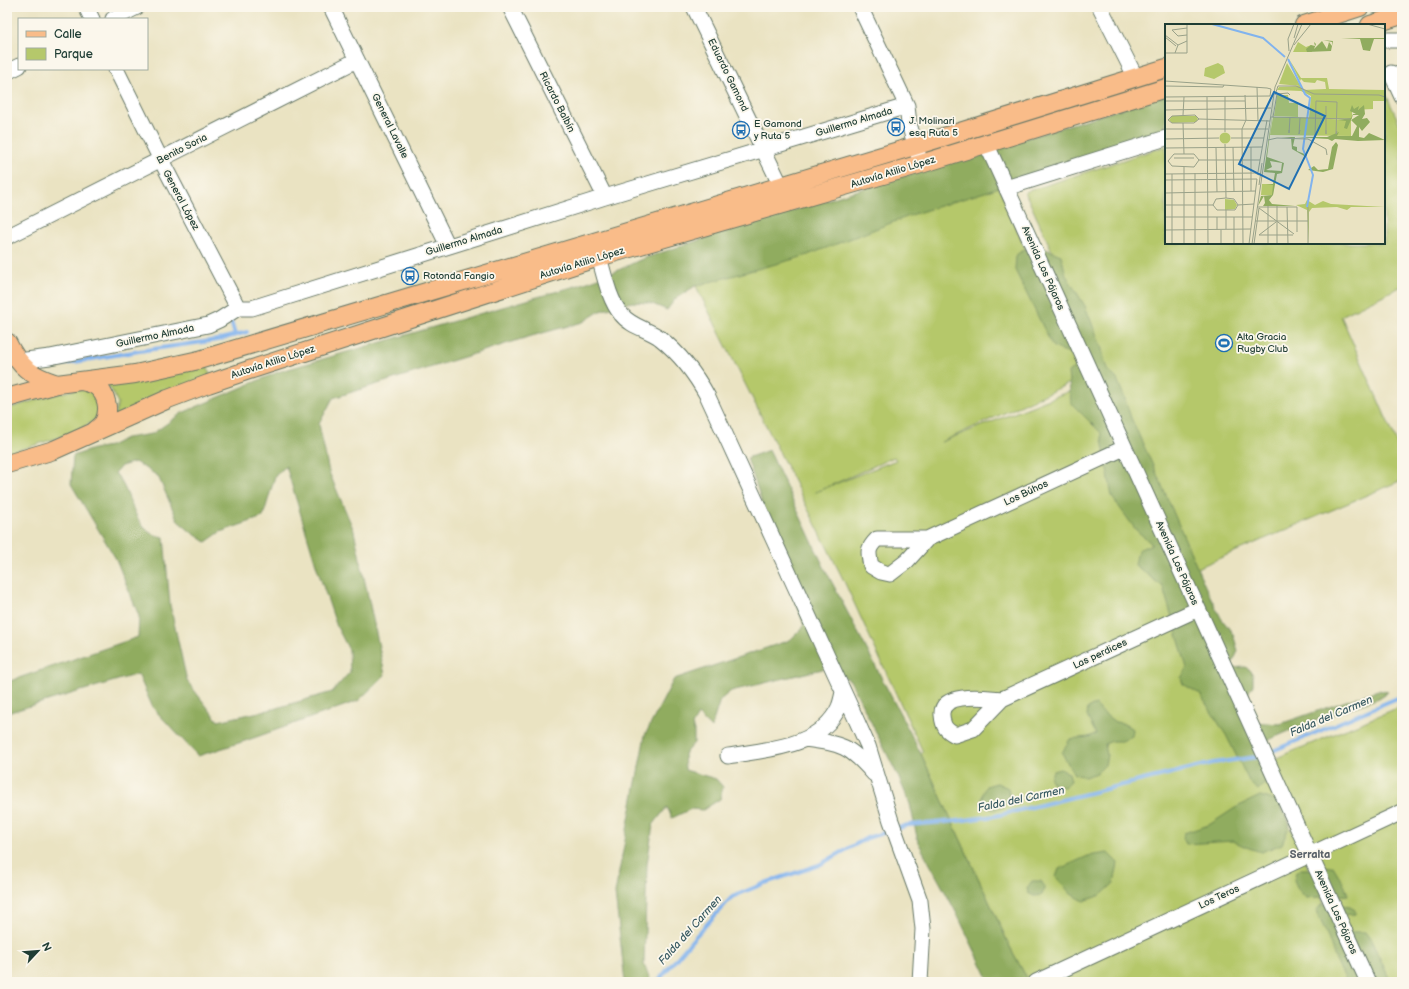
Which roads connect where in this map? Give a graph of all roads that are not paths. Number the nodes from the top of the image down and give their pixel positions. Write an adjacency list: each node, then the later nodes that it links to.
1 (86, 7): 11 (street)
2 (137, 7): 12 (street)
3 (331, 7): 17 (street, General Lavalle)
4 (510, 7): 35 (street, Ricardo Balbín)
5 (694, 7): 30 (street, Eduardo Gamond)
6 (860, 7): 26 (street)
7 (1100, 7): 23 (street)
8 (1360, 7): 9 (main road)
9 (1337, 10): 13 (main road)
10 (1402, 15): 14 (main road)
11 (92, 18)
12 (115, 18)
13 (1306, 24)
14 (1373, 24)
15 (1385, 40): 16 (street)
16 (1402, 40)
17 (357, 60): 31 (street, Benito Soria); 37 (street, General Lavalle)
18 (18, 66): 21 (street)
19 (1165, 68): 23 (main road, Autovía Atilio López)
20 (116, 70): 31 (street, General López)
21 (7, 72)
22 (1392, 75): 25 (street)
23 (1136, 78): 29 (main road, Autovía Atilio López)
24 (1165, 88): 28 (main road, Autovía Atilio López)
25 (1402, 97)
26 (907, 106): 29 (street); 30 (street, Guillermo Almada)
27 (1165, 138): 34 (street)
28 (986, 144): 32 (main road, Autovía Atilio López); 34 (street, Avenida Los Pájaros)
29 (916, 146): 32 (street); 33 (main road, Autovía Atilio López)
30 (764, 149): 33 (street, Eduardo Gamond); 35 (street, Guillermo Almada)
31 (161, 160): 36 (street, Benito Soria); 39 (street, General López)
32 (921, 164): 38 (main road, Autovía Atilio López)
33 (781, 186): 42 (main road, Autovía Atilio López)
34 (1006, 188): 46 (street, Avenida Los Pájaros)
35 (605, 197): 37 (street, Guillermo Almada)
36 (7, 237)
37 (448, 246): 39 (street, Guillermo Almada)
38 (599, 257): 45 (main road, Autovía Atilio López); 50 (street)
39 (238, 308): 41 (street, Guillermo Almada)
40 (7, 342): 41 (main road)
41 (18, 361): 43 (main road)
42 (81, 381): 43 (main road, Autovía Atilio López); 45 (main road)
43 (57, 384): 44 (main road, Autovía Atilio López)
44 (7, 398)
45 (90, 434): 47 (main road, Autovía Atilio López)
46 (1124, 448): 48 (street, Los Búhos); 49 (street, Avenida Los Pájaros)
47 (7, 464)
48 (927, 539)
49 (1198, 609): 51 (street, Las perdices); 56 (street, Avenida Los Pájaros)
50 (843, 692): 52 (street); 54 (street)
51 (1002, 699)
52 (805, 739): 53 (street); 54 (street)
53 (728, 756)
54 (879, 780): 57 (street)
55 (1402, 812): 56 (street, Los Teros)
56 (1310, 855): 58 (street, Los Teros); 59 (street, Avenida Los Pájaros)
57 (920, 982)
58 (1036, 982)
59 (1368, 982)

